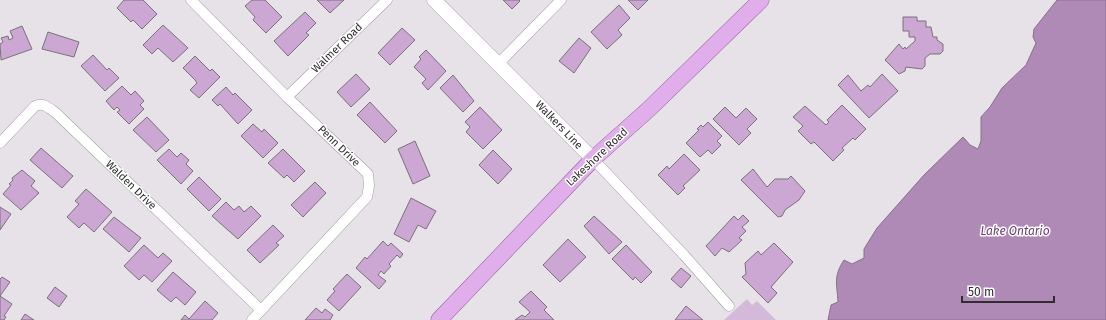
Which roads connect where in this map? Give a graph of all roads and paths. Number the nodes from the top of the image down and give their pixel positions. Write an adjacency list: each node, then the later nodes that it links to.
1 (191, 0): 7 (street, Penn Drive)
2 (387, 0): 7 (street, Walmer Road)
3 (434, 0): 6 (main road, Walkers Line)
4 (561, 0): 6 (street)
5 (761, 0): 9 (main road, Lakeshore Road)
6 (498, 63): 9 (main road, Walkers Line)
7 (287, 96): 11 (street, Penn Drive)
8 (0, 143): 11 (street, Walden Drive)
9 (593, 159): 10 (street, Walkers Line); 13 (main road, Lakeshore Road)
10 (729, 306)
11 (261, 310): 12 (street, Penn Drive)
12 (252, 320)
13 (439, 320)

